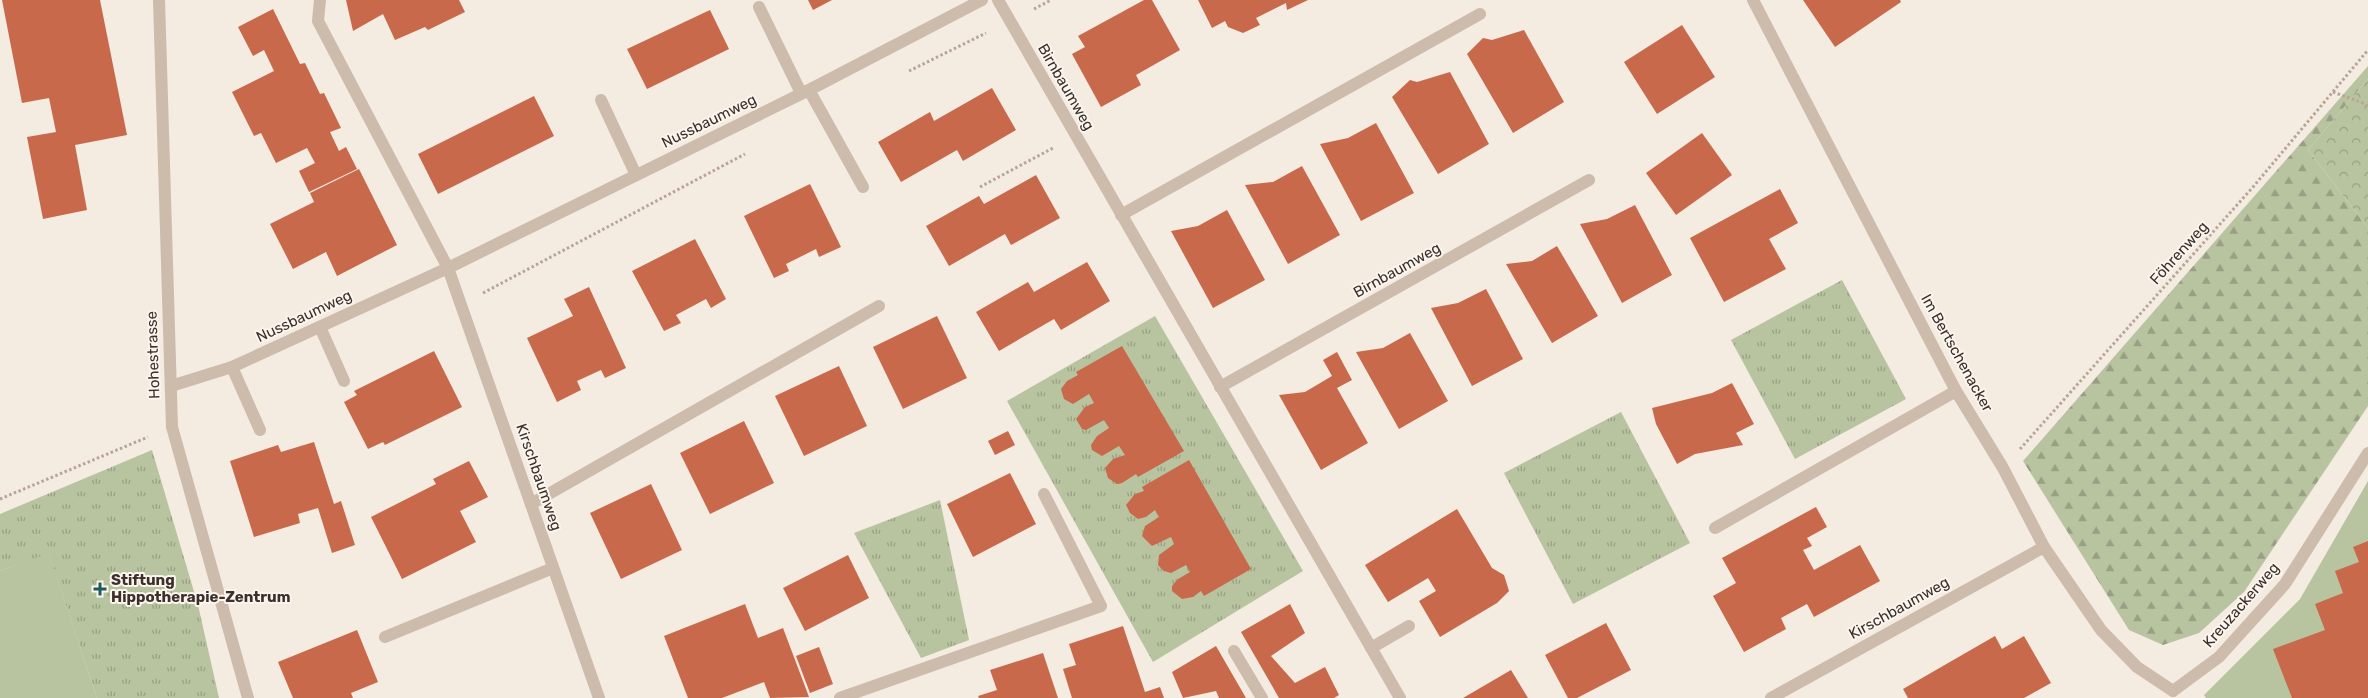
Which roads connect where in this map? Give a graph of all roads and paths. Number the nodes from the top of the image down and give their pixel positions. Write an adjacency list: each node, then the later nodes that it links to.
1 (159, 0): 28 (street, Hohestrasse)
2 (320, 0): 22 (street)
3 (982, 0): 11 (street, Nussbaumweg)
4 (998, 0): 8 (street, Birnbaumweg)
5 (1758, 2): 30 (street, Im Bertschenacker)
6 (759, 7): 11 (street)
7 (1480, 14): 21 (street)
8 (1010, 22): 10 (path); 15 (street, Birnbaumweg)
9 (2368, 50): 12 (path, Föhrenweg)
10 (902, 74)
11 (805, 91): 17 (street, Nussbaumweg); 19 (street)
12 (2332, 92): 14 (path); 34 (path, Föhrenweg)
13 (601, 100): 17 (street)
14 (2368, 108)
15 (1075, 136): 20 (path); 21 (street, Birnbaumweg)
16 (752, 150): 23 (path)
17 (636, 175): 22 (street, Nussbaumweg)
18 (1589, 180): 29 (street, Birnbaumweg)
19 (863, 187)
20 (980, 187)
21 (1121, 215): 29 (street, Birnbaumweg)
22 (448, 268): 23 (street, Kirschbaumweg); 25 (street, Nussbaumweg)
23 (461, 305): 37 (street, Kirschbaumweg)
24 (879, 306): 37 (street)
25 (320, 327): 26 (street, Nussbaumweg); 27 (street)
26 (232, 367): 28 (street, Nussbaumweg); 32 (street)
27 (344, 381)
28 (171, 386): 31 (street, Hohestrasse)
29 (1220, 388): 43 (street, Birnbaumweg)
30 (1956, 391): 34 (street, Im Bertschenacker); 38 (street)
31 (172, 427): 36 (path); 46 (street, Hohestrasse)
32 (260, 430)
33 (2368, 453): 45 (street, Kreuzackerweg)
34 (2004, 468): 39 (street, Im Bertschenacker)
35 (1044, 494): 48 (street)
36 (0, 499)
37 (531, 504): 40 (street, Kirschbaumweg)
38 (1715, 528)
39 (2044, 547): 45 (street, Im Bertschenacker); 51 (street, Kirschbaumweg)
40 (554, 568): 42 (street); 47 (street, Kirschbaumweg)
41 (1409, 626): 43 (street)
42 (385, 637)
43 (1371, 648): 50 (street, Birnbaumweg)
44 (1234, 651): 49 (street)
45 (2175, 694)
46 (248, 698)
47 (599, 698)
48 (840, 698)
49 (1262, 698)
50 (1400, 698)
51 (1771, 698)

